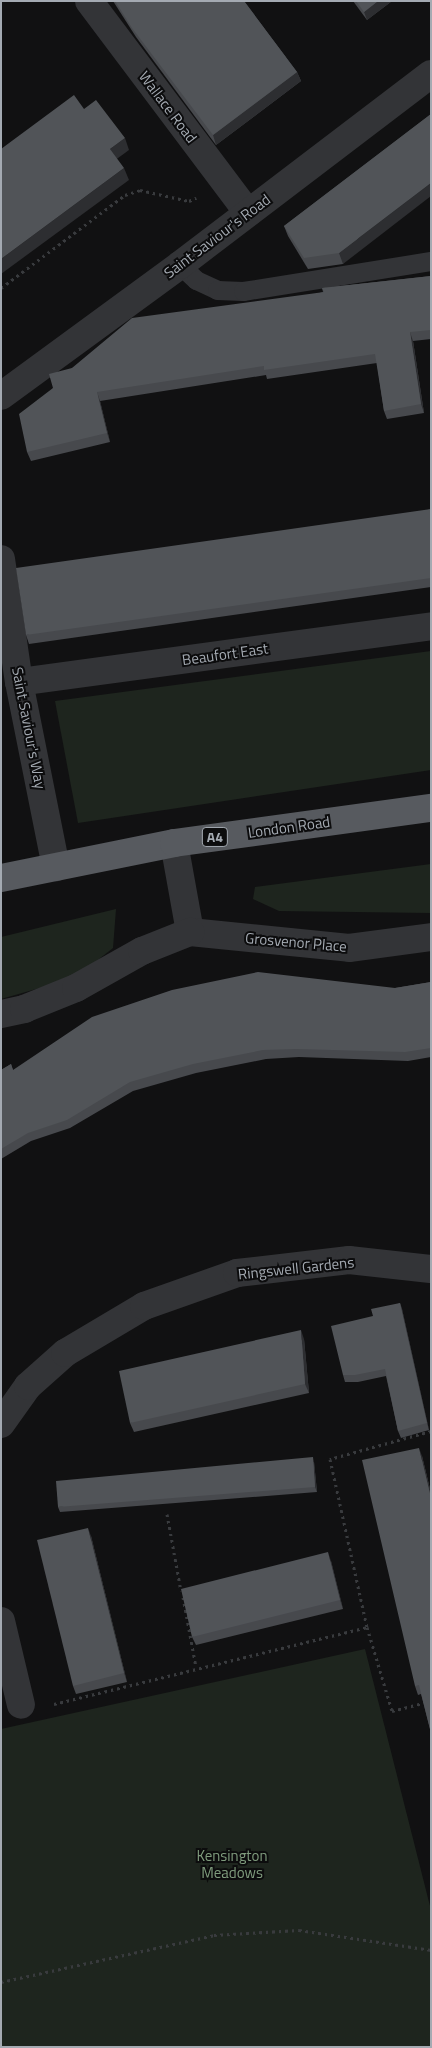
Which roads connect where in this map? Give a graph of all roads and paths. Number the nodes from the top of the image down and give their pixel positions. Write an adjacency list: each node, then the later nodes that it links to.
1 (89, 1): 4 (street, Wallace Road)
2 (431, 74): 4 (street, Saint Saviour's Road)
3 (189, 201): 7 (path)
4 (248, 213): 6 (street, Saint Saviour's Road)
5 (431, 261): 6 (lane)
6 (180, 264): 8 (street, Saint Saviour's Road)
7 (1, 288)
8 (1, 396)
9 (1, 559): 11 (street, Saint Saviour's Way)
10 (431, 626): 11 (street, Beaufort East)
11 (19, 682): 14 (street, Saint Saviour's Way)
12 (431, 808): 13 (highway, London Road / A4)
13 (174, 843): 14 (highway, London Road / A4); 16 (street)
14 (56, 867): 15 (highway, London Road / A4)
15 (1, 878)
16 (190, 932): 17 (street, Grosvenor Place); 18 (street, Grosvenor Place)
17 (431, 937)
18 (1, 1014)
19 (431, 1269): 20 (street, Ringswell Gardens)
20 (1, 1424)
21 (431, 1432): 24 (path)
22 (167, 1514): 25 (path)
23 (1, 1621): 27 (street)
24 (367, 1627): 25 (path); 26 (path)
25 (196, 1667): 27 (path)
26 (431, 1701)
27 (21, 1705)
28 (431, 1950): 29 (path)
29 (1, 1982)

